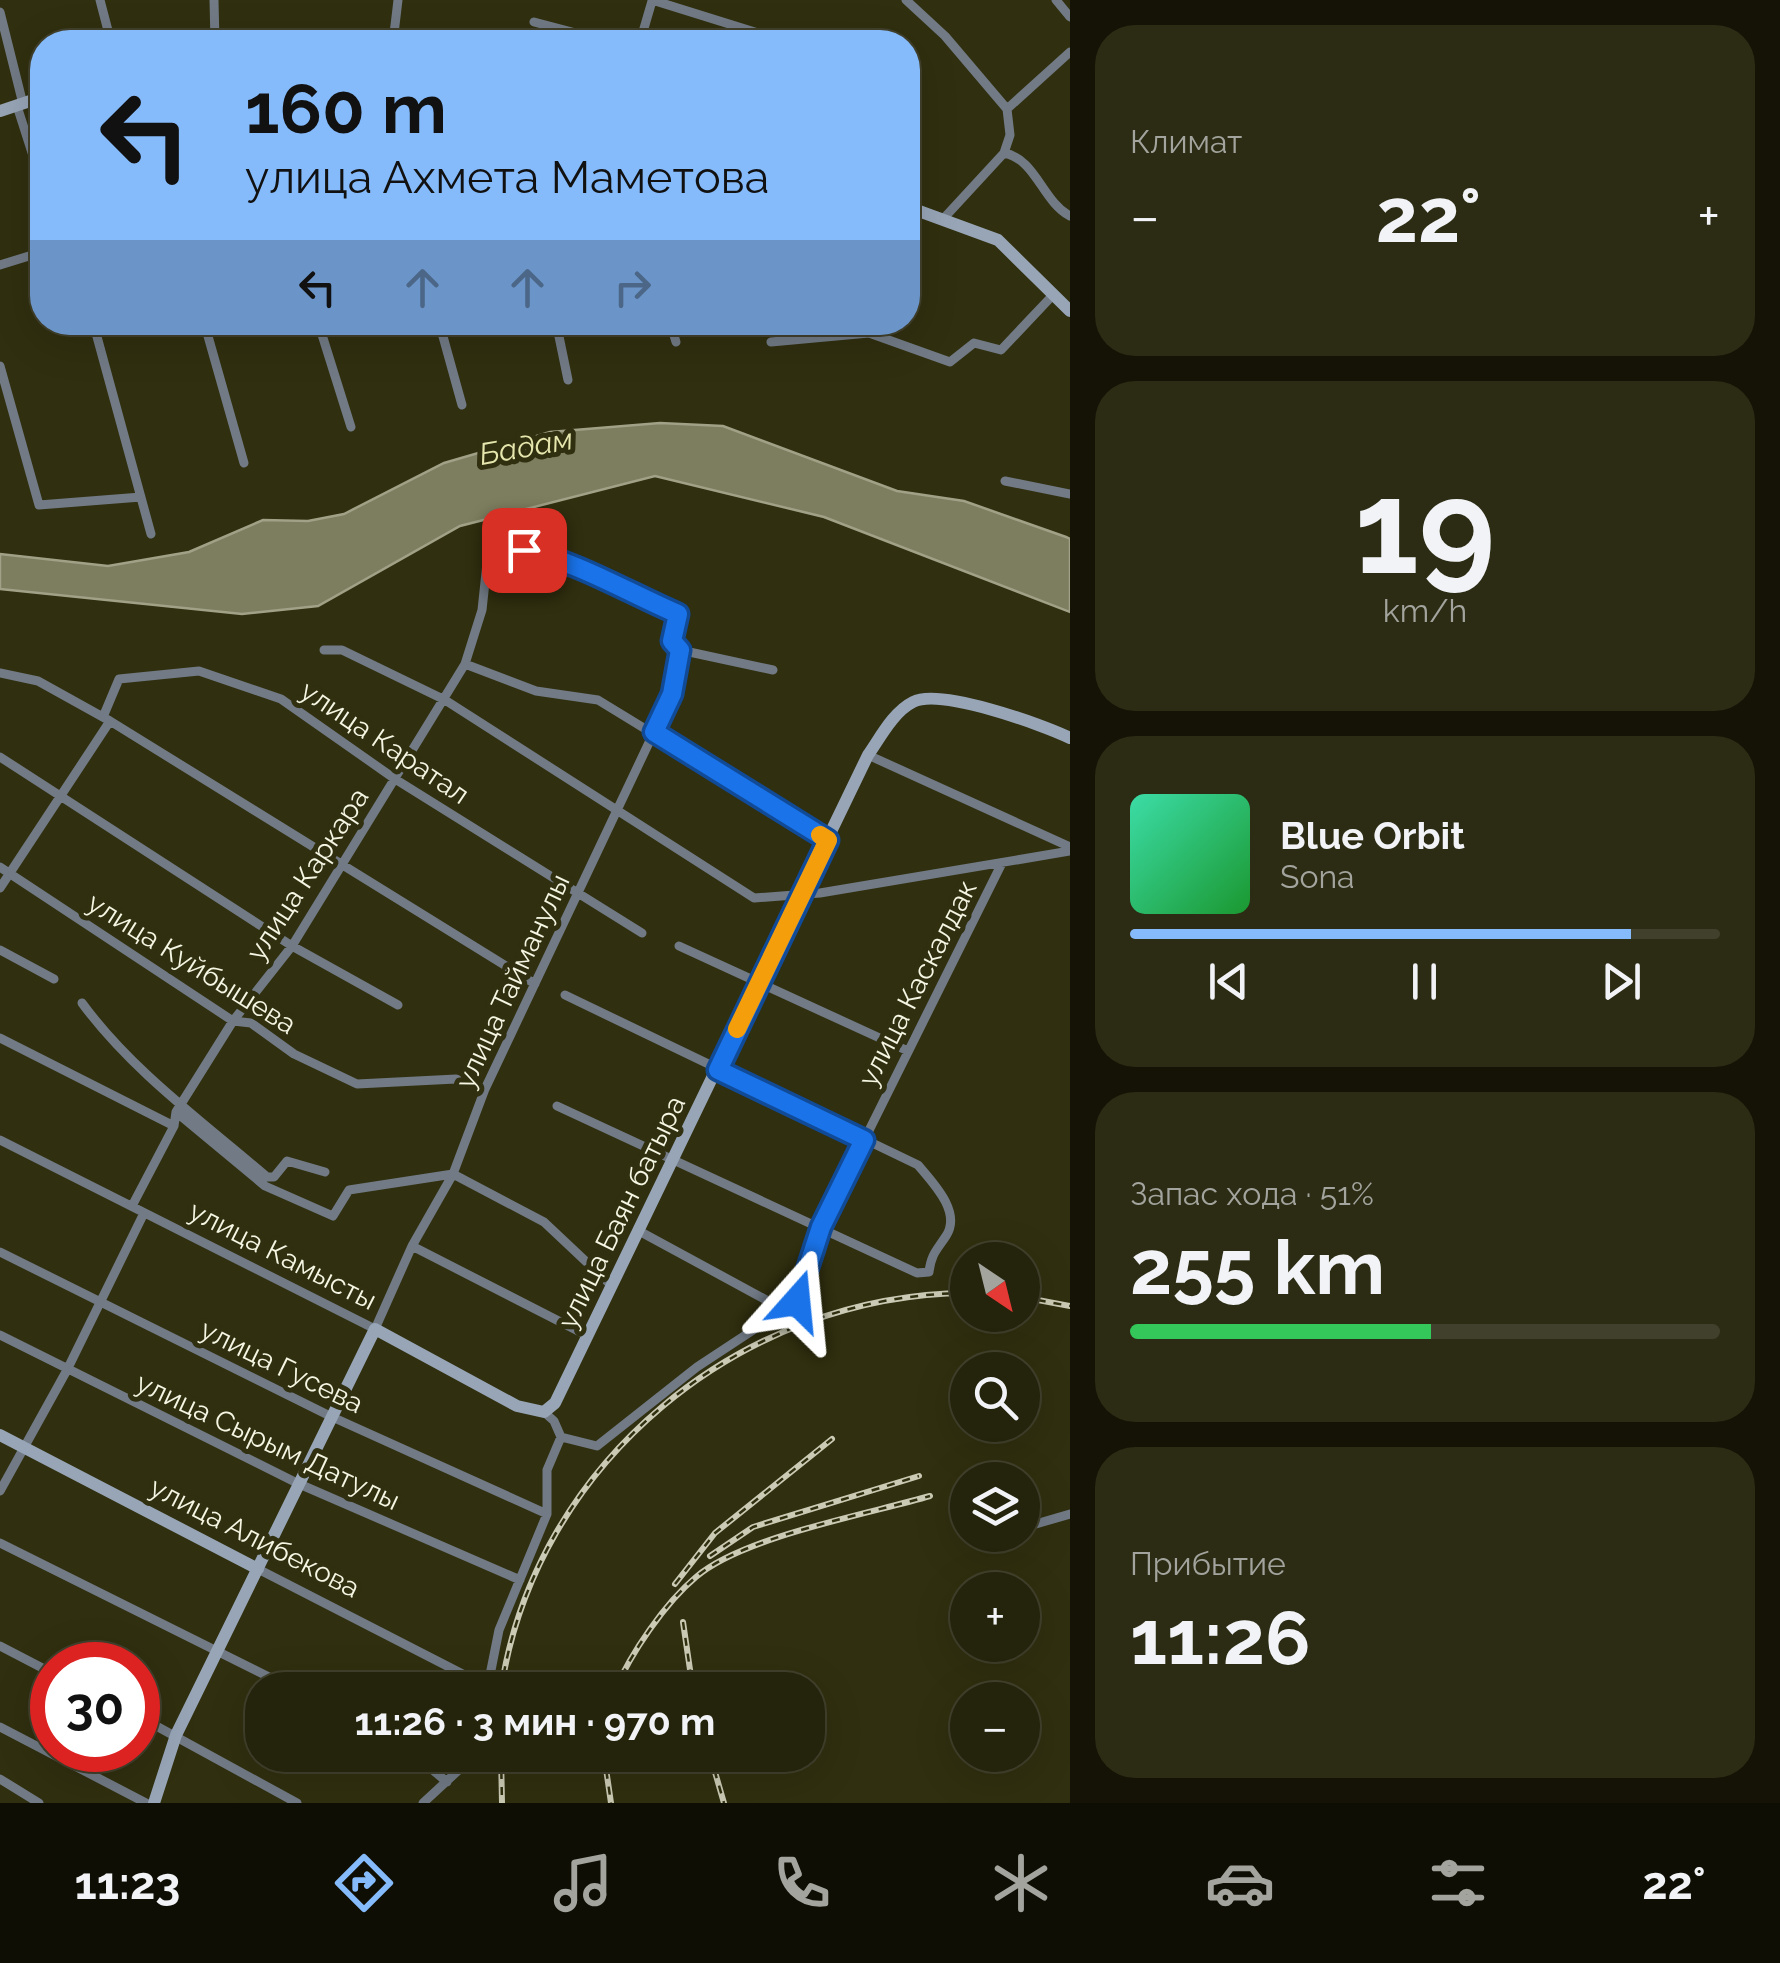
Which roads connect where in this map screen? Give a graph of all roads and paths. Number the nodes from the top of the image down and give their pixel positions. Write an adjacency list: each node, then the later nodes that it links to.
1 (100, 0): 10 (street)
2 (214, 0): 11 (street)
3 (398, 0): 12 (street)
4 (906, 0): 19 (street)
5 (1056, 0): 8 (street)
6 (652, 1): 14 (street); 15 (street)
7 (0, 12): 18 (street)
8 (1070, 17)
9 (534, 22): 13 (street)
10 (108, 30)
11 (215, 30)
12 (395, 30)
13 (564, 30)
14 (644, 30)
15 (745, 30)
16 (1070, 52): 19 (street)
17 (30, 102): 18 (street)
18 (20, 105): 20 (street); 21 (street)
19 (1007, 109): 22 (street)
20 (0, 111)
21 (30, 141)
22 (1009, 154): 24 (street); 25 (street)
23 (920, 210): 25 (street)
24 (1070, 216)
25 (944, 218): 28 (street)
26 (30, 256): 27 (street)
27 (0, 265)
28 (1053, 295): 29 (street); 37 (street)
29 (1070, 311)
30 (97, 335): 47 (street)
31 (208, 335): 44 (street)
32 (322, 335): 43 (street)
33 (443, 335): 42 (street)
34 (559, 335): 41 (street)
35 (674, 335): 38 (street)
36 (847, 335): 39 (street)
37 (875, 335)
38 (676, 342)
39 (771, 342)
40 (0, 366): 47 (street)
41 (568, 380)
42 (462, 405)
43 (351, 427)
44 (244, 464)
45 (1005, 480): 46 (street)
46 (1070, 494)
47 (141, 497): 48 (street)
48 (151, 534)
49 (324, 650): 54 (street)
50 (680, 650): 51 (street, улица Каркара); 52 (street); 56 (street, улица Тайманулы)
51 (465, 664): 54 (street, улица Каркара); 56 (street)
52 (773, 670)
53 (0, 673): 55 (street)
54 (445, 700): 60 (street, улица Каркара); 62 (street)
55 (106, 719): 60 (street, улица Каратал); 61 (street); 66 (street)
56 (654, 732): 62 (street, улица Тайманулы); 63 (street)
57 (1070, 738): 58 (street, улица Баян батыра)
58 (868, 755): 63 (street, улица Баян батыра); 64 (street)
59 (0, 756): 61 (street)
60 (395, 779): 66 (street, улица Каркара); 70 (street, улица Каратал)
61 (62, 797): 68 (street); 73 (street)
62 (615, 809): 70 (street, улица Тайманулы); 71 (street)
63 (828, 840): 71 (street, улица Баян батыра)
64 (1070, 849): 65 (street)
65 (1002, 863): 71 (street); 84 (street, улица Каскалдак)
66 (342, 864): 73 (street, улица Каркара); 78 (street)
67 (0, 867): 68 (street, улица Куйбышева)
68 (10, 873): 69 (street); 82 (street, улица Куйбышева)
69 (0, 888)
70 (577, 894): 72 (street, улица Каратал); 78 (street, улица Тайманулы)
71 (803, 894): 77 (street, улица Баян батыра)
72 (642, 933)
73 (292, 946): 81 (street); 82 (street, улица Каркара)
74 (680, 946): 77 (street)
75 (0, 950): 76 (street)
76 (54, 979)
77 (760, 982): 84 (street); 85 (street, улица Баян батыра)
78 (535, 984): 86 (street, улица Тайманулы)
79 (565, 995): 85 (street)
80 (82, 1002): 88 (street)
81 (398, 1005)
82 (233, 1021): 86 (street, улица Куйбышева); 88 (street, улица Каркара)
83 (0, 1038): 89 (street)
84 (908, 1051): 91 (street, улица Каскалдак)
85 (718, 1070): 91 (street); 92 (street, улица Баян батыра)
86 (485, 1088): 94 (street, улица Тайманулы)
87 (557, 1106): 92 (street)
88 (179, 1108): 89 (street, улица Каркара); 93 (street); 94 (street)
89 (174, 1126): 95 (street, улица Каркара)
90 (0, 1140): 95 (street, улица Камысты)
91 (864, 1140): 97 (street, улица Каскалдак); 97 (street)
92 (672, 1161): 97 (street); 98 (street, улица Баян батыра)
93 (325, 1172)
94 (453, 1174): 99 (street, улица Тайманулы); 101 (street)
95 (132, 1206): 96 (street, улица Камысты)
96 (144, 1213): 102 (street); 104 (street, улица Камысты)
97 (821, 1227): 103 (street, улица Каскалдак)
98 (639, 1231): 101 (street, улица Баян батыра); 103 (street)
99 (412, 1246): 104 (street, улица Тайманулы); 106 (street)
100 (0, 1252): 102 (street, улица Гусева)
101 (612, 1286): 106 (street, улица Баян батыра)
102 (100, 1300): 107 (street); 109 (street, улица Гусева)
103 (781, 1308): 111 (street, улица Каскалдак)
104 (375, 1329): 108 (street, улица Камысты); 109 (street)
105 (0, 1336): 107 (street, улица Сырым Датулы)
106 (588, 1336): 108 (street, улица Баян батыра)
107 (67, 1370): 112 (street); 113 (street, улица Сырым Датулы)
108 (544, 1412): 111 (street)
109 (330, 1416): 113 (street); 115 (street, улица Гусева)
110 (0, 1435): 112 (street, улица Алибекова)
111 (560, 1437): 115 (street)
112 (25, 1448): 114 (street); 119 (street, улица Алибекова)
113 (297, 1483): 119 (street); 120 (street, улица Сырым Датулы)
114 (0, 1491)
115 (547, 1514): 120 (street)
116 (1070, 1514): 117 (street)
117 (1040, 1523)
118 (0, 1543): 122 (street)
119 (258, 1569): 122 (street); 125 (street, улица Алибекова)
120 (520, 1580): 126 (street)
121 (0, 1646): 123 (street)
122 (219, 1649): 124 (street); 129 (street)
123 (30, 1662)
124 (262, 1672)
125 (455, 1672)
126 (490, 1672)
127 (0, 1728): 135 (street)
128 (160, 1728): 129 (street)
129 (176, 1736): 136 (street); 137 (street)
130 (435, 1772): 133 (street)
131 (457, 1772): 133 (street)
132 (0, 1780): 134 (street)
133 (447, 1782): 138 (street)
134 (39, 1803)
135 (146, 1803)
136 (154, 1803)
137 (298, 1803)
138 (424, 1803)

